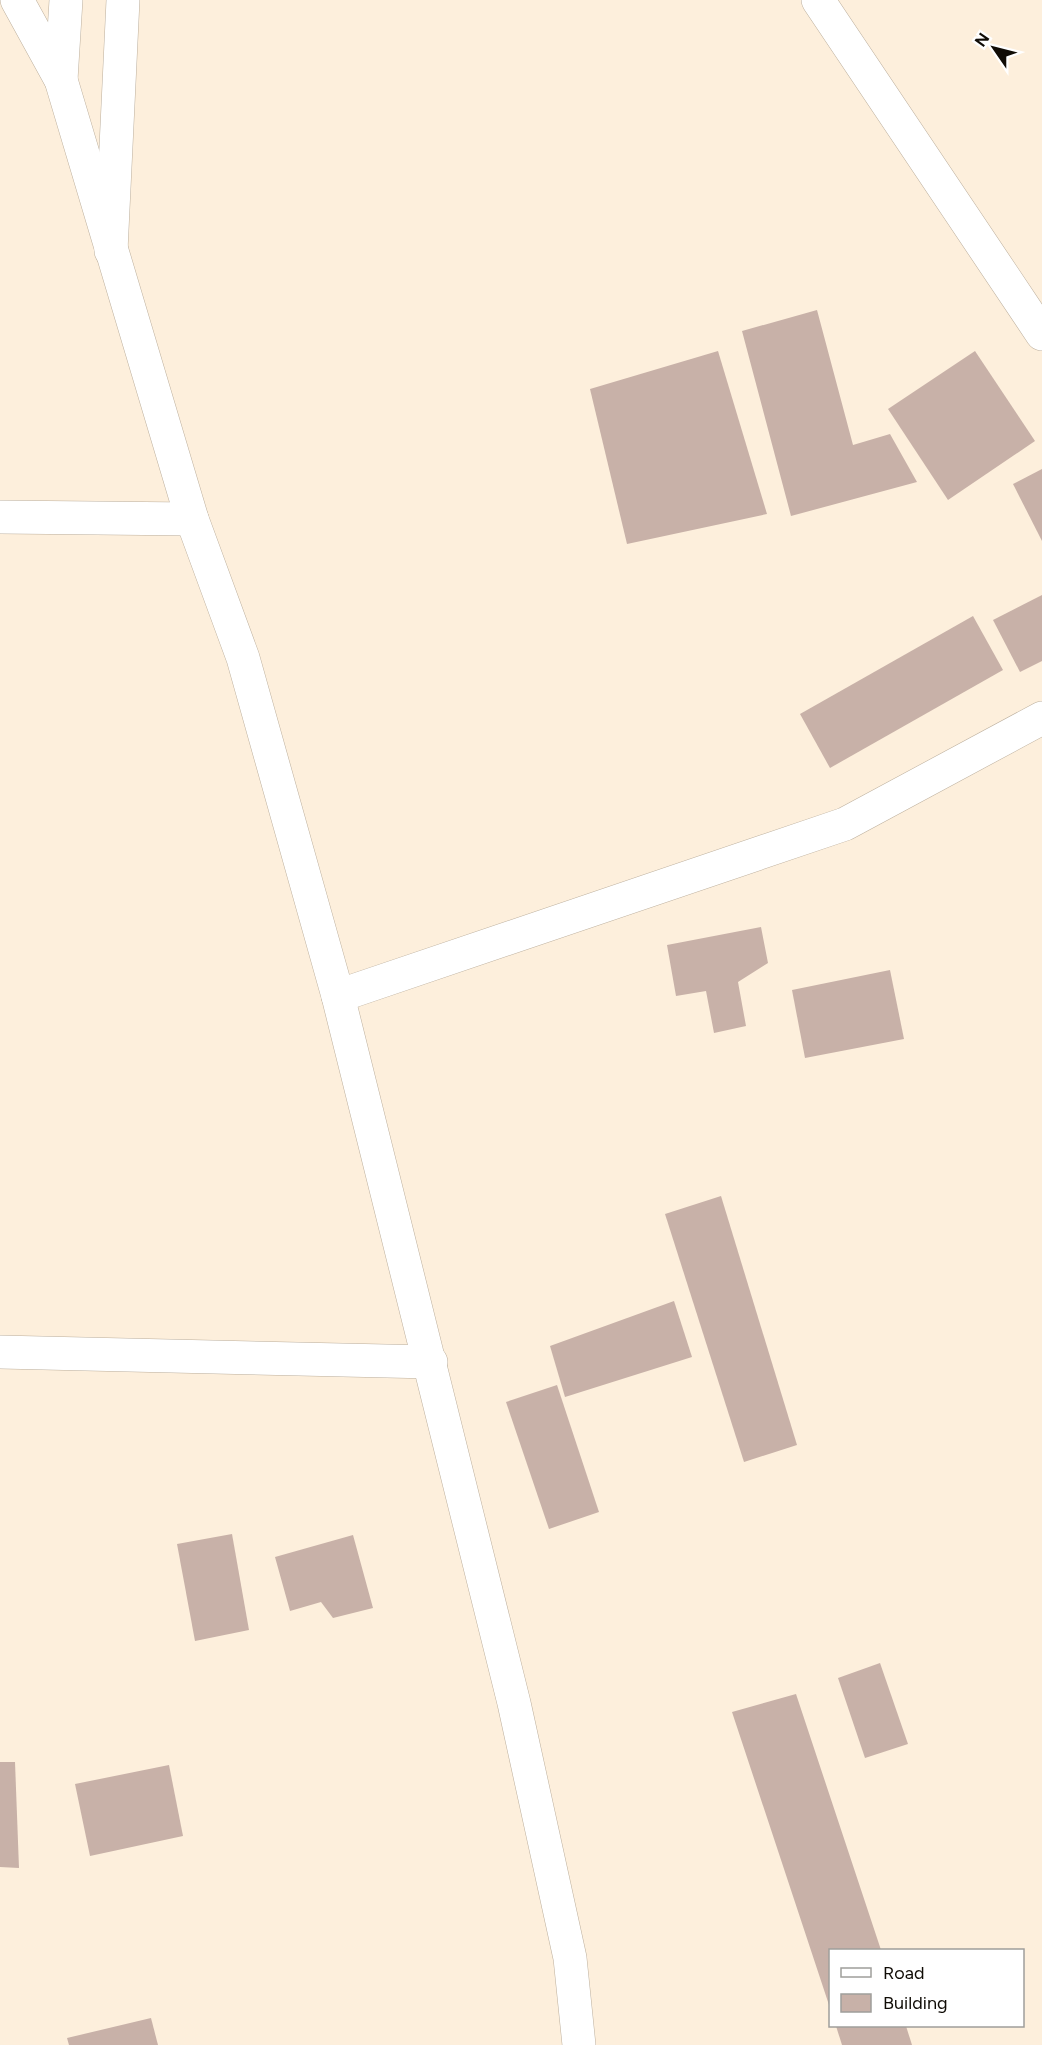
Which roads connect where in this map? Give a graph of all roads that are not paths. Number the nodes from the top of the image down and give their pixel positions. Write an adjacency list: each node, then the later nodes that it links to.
1 (17, 0): 5 (street)
2 (66, 0): 5 (street)
3 (123, 0): 6 (street)
4 (818, 0): 7 (street)
5 (61, 81): 6 (street)
6 (111, 251): 9 (street)
7 (1042, 334)
8 (0, 516): 9 (street)
9 (192, 519): 11 (street)
10 (1042, 718): 11 (street)
11 (338, 996): 13 (street)
12 (0, 1352): 13 (street)
13 (431, 1362): 14 (street)
14 (579, 2045)

